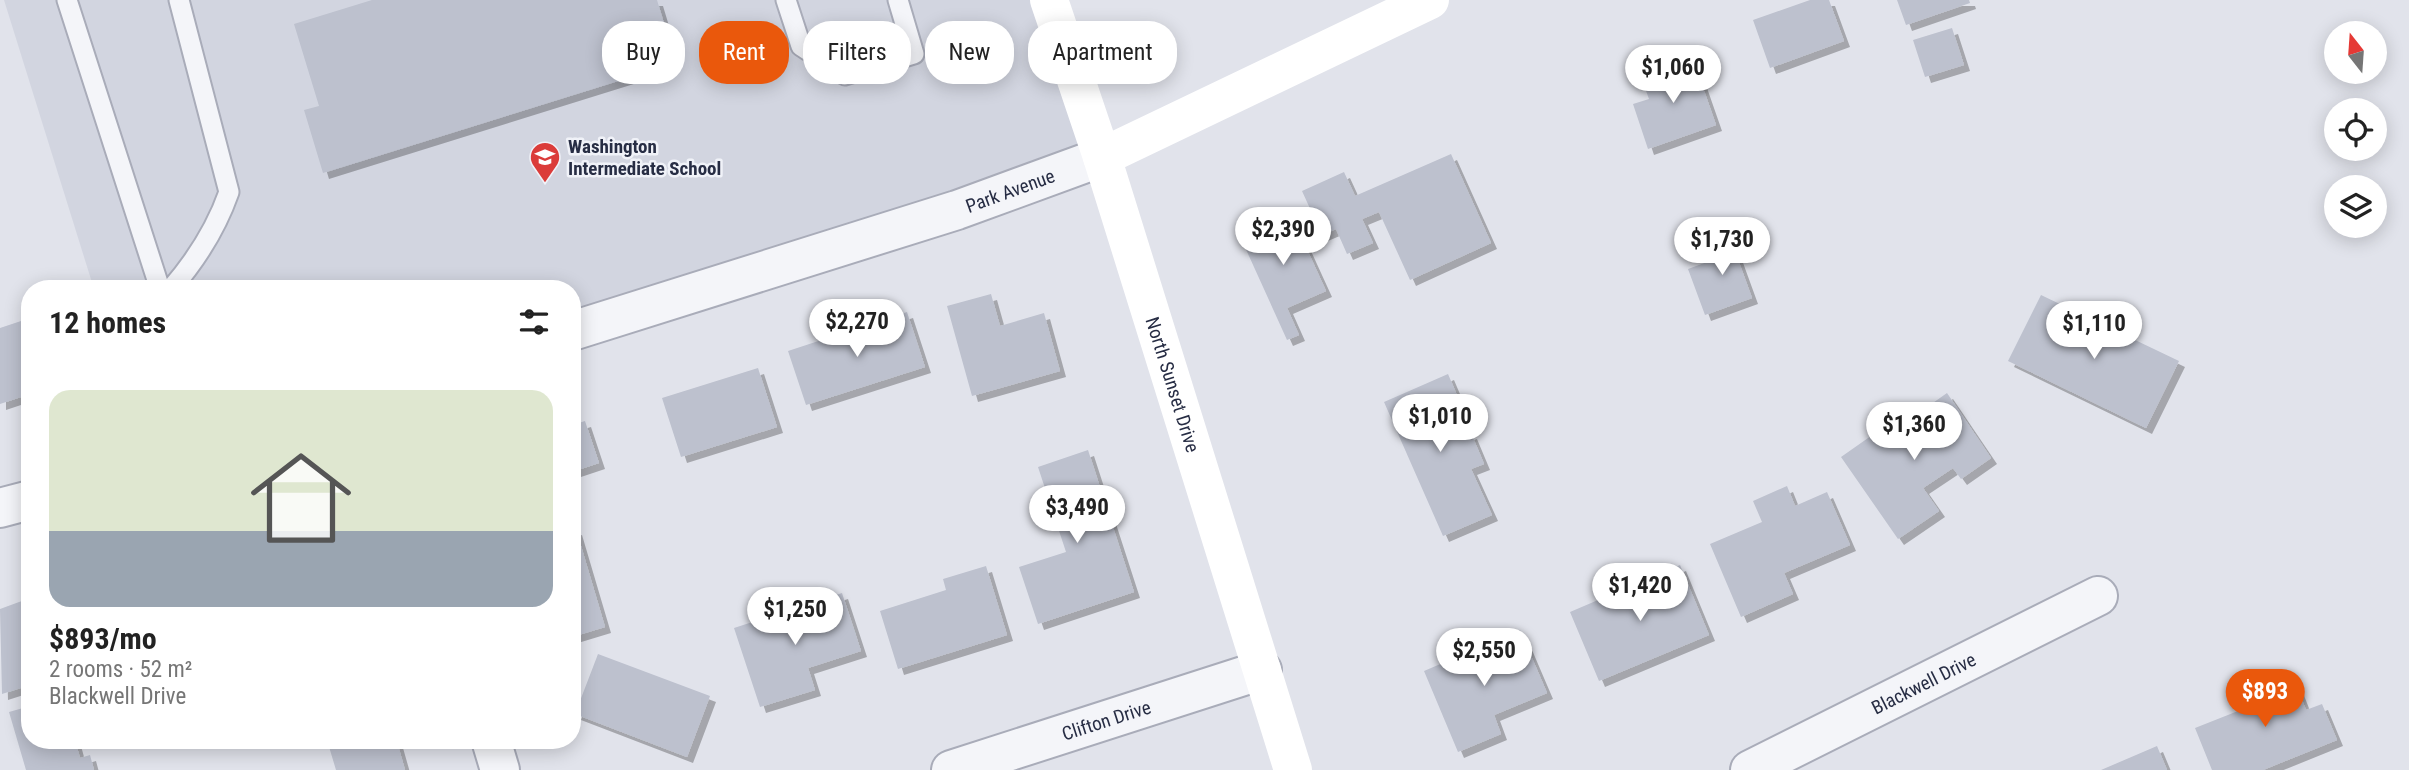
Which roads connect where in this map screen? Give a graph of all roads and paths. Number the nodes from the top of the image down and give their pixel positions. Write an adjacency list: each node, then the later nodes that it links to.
1 (67, 0): 8 (lane)
2 (179, 0): 9 (lane)
3 (786, 0): 4 (lane)
4 (898, 0)
5 (1049, 0): 7 (main road, North Sunset Drive)
6 (1430, 0): 7 (main road, Park Avenue)
7 (1102, 157): 10 (street, Park Avenue); 14 (main road, North Sunset Drive)
8 (157, 280)
9 (180, 280)
10 (581, 328)
11 (21, 503): 12 (street)
12 (0, 509)
13 (2098, 596): 19 (street, Blackwell Drive)
14 (1262, 670): 17 (street, Clifton Drive); 18 (main road, North Sunset Drive)
15 (494, 749): 16 (street)
16 (500, 770)
17 (951, 770)
18 (1293, 770)
19 (1750, 770)

